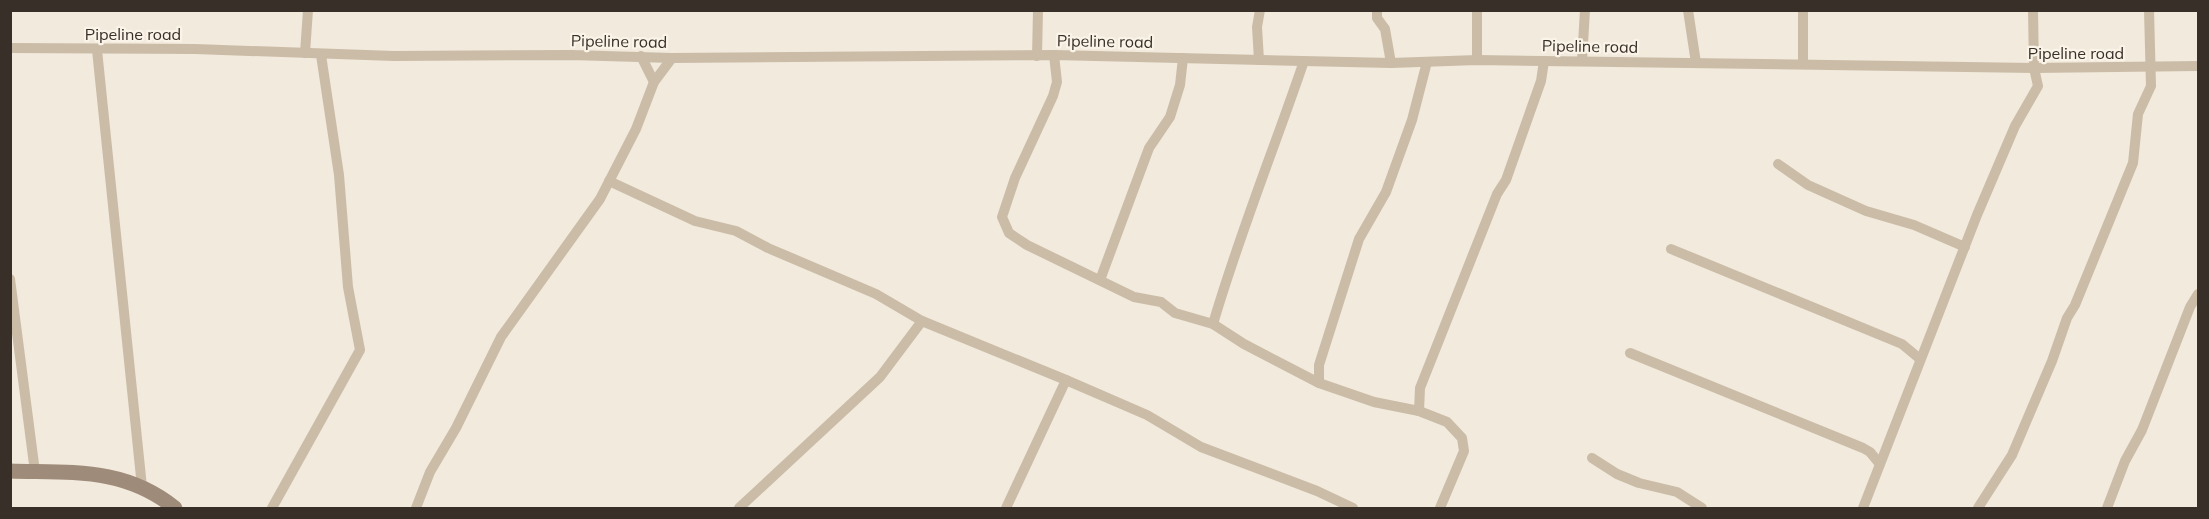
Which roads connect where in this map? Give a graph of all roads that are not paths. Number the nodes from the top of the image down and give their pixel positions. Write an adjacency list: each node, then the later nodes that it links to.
1 (308, 10): 13 (street)
2 (1038, 10): 17 (street)
3 (1260, 10): 20 (street)
4 (1377, 10): 26 (street)
5 (1477, 10): 21 (street)
6 (1585, 10): 24 (street)
7 (1688, 10): 27 (street)
8 (1803, 10): 28 (street)
9 (2033, 10): 30 (street)
10 (2149, 10): 31 (street)
11 (10, 48): 12 (street, Pipeline road)
12 (97, 50): 13 (street, Pipeline road); 51 (street)
13 (305, 53): 14 (street, Pipeline road)
14 (321, 55): 16 (street, Pipeline road); 53 (street)
15 (1054, 55): 17 (street, Pipeline road); 19 (street, Pipeline road); 38 (street)
16 (641, 56): 18 (street, Pipeline road); 32 (street)
17 (1037, 56): 18 (street, Pipeline road)
18 (672, 58): 32 (street)
19 (1183, 58): 20 (street, Pipeline road); 38 (street)
20 (1260, 60): 22 (street, Pipeline road)
21 (1477, 60): 23 (street, Pipeline road); 25 (street, Pipeline road)
22 (1304, 61): 26 (street, Pipeline road); 41 (street)
23 (1544, 61): 24 (street, Pipeline road); 46 (street)
24 (1582, 61): 27 (street, Pipeline road)
25 (1427, 62): 26 (street, Pipeline road); 45 (street)
26 (1391, 63)
27 (1696, 63): 28 (street, Pipeline road)
28 (1803, 63): 30 (street, Pipeline road)
29 (2199, 66): 31 (street, Pipeline road)
30 (2034, 68): 31 (street, Pipeline road); 35 (street)
31 (2151, 72): 61 (street)
32 (654, 82): 34 (street)
33 (1778, 164): 35 (street)
34 (609, 181): 40 (street); 54 (street)
35 (1965, 247): 43 (street)
36 (1671, 249): 43 (street)
37 (10, 279): 50 (street)
38 (1100, 280): 41 (street)
39 (2199, 294): 62 (street)
40 (922, 321): 44 (street); 55 (street)
41 (1213, 324): 45 (street)
42 (1630, 353): 48 (street)
43 (1920, 359): 48 (street)
44 (1066, 380): 56 (street); 57 (street)
45 (1319, 383): 46 (street)
46 (1419, 411): 58 (street)
47 (1592, 458): 59 (street)
48 (1879, 463): 60 (street)
49 (10, 471): 50 (street)
50 (35, 472): 51 (street)
51 (142, 487): 52 (street)
52 (175, 508)
53 (272, 508)
54 (416, 508)
55 (739, 508)
56 (1006, 508)
57 (1353, 508)
58 (1440, 508)
59 (1702, 508)
60 (1863, 508)
61 (1978, 508)
62 (2106, 508)

